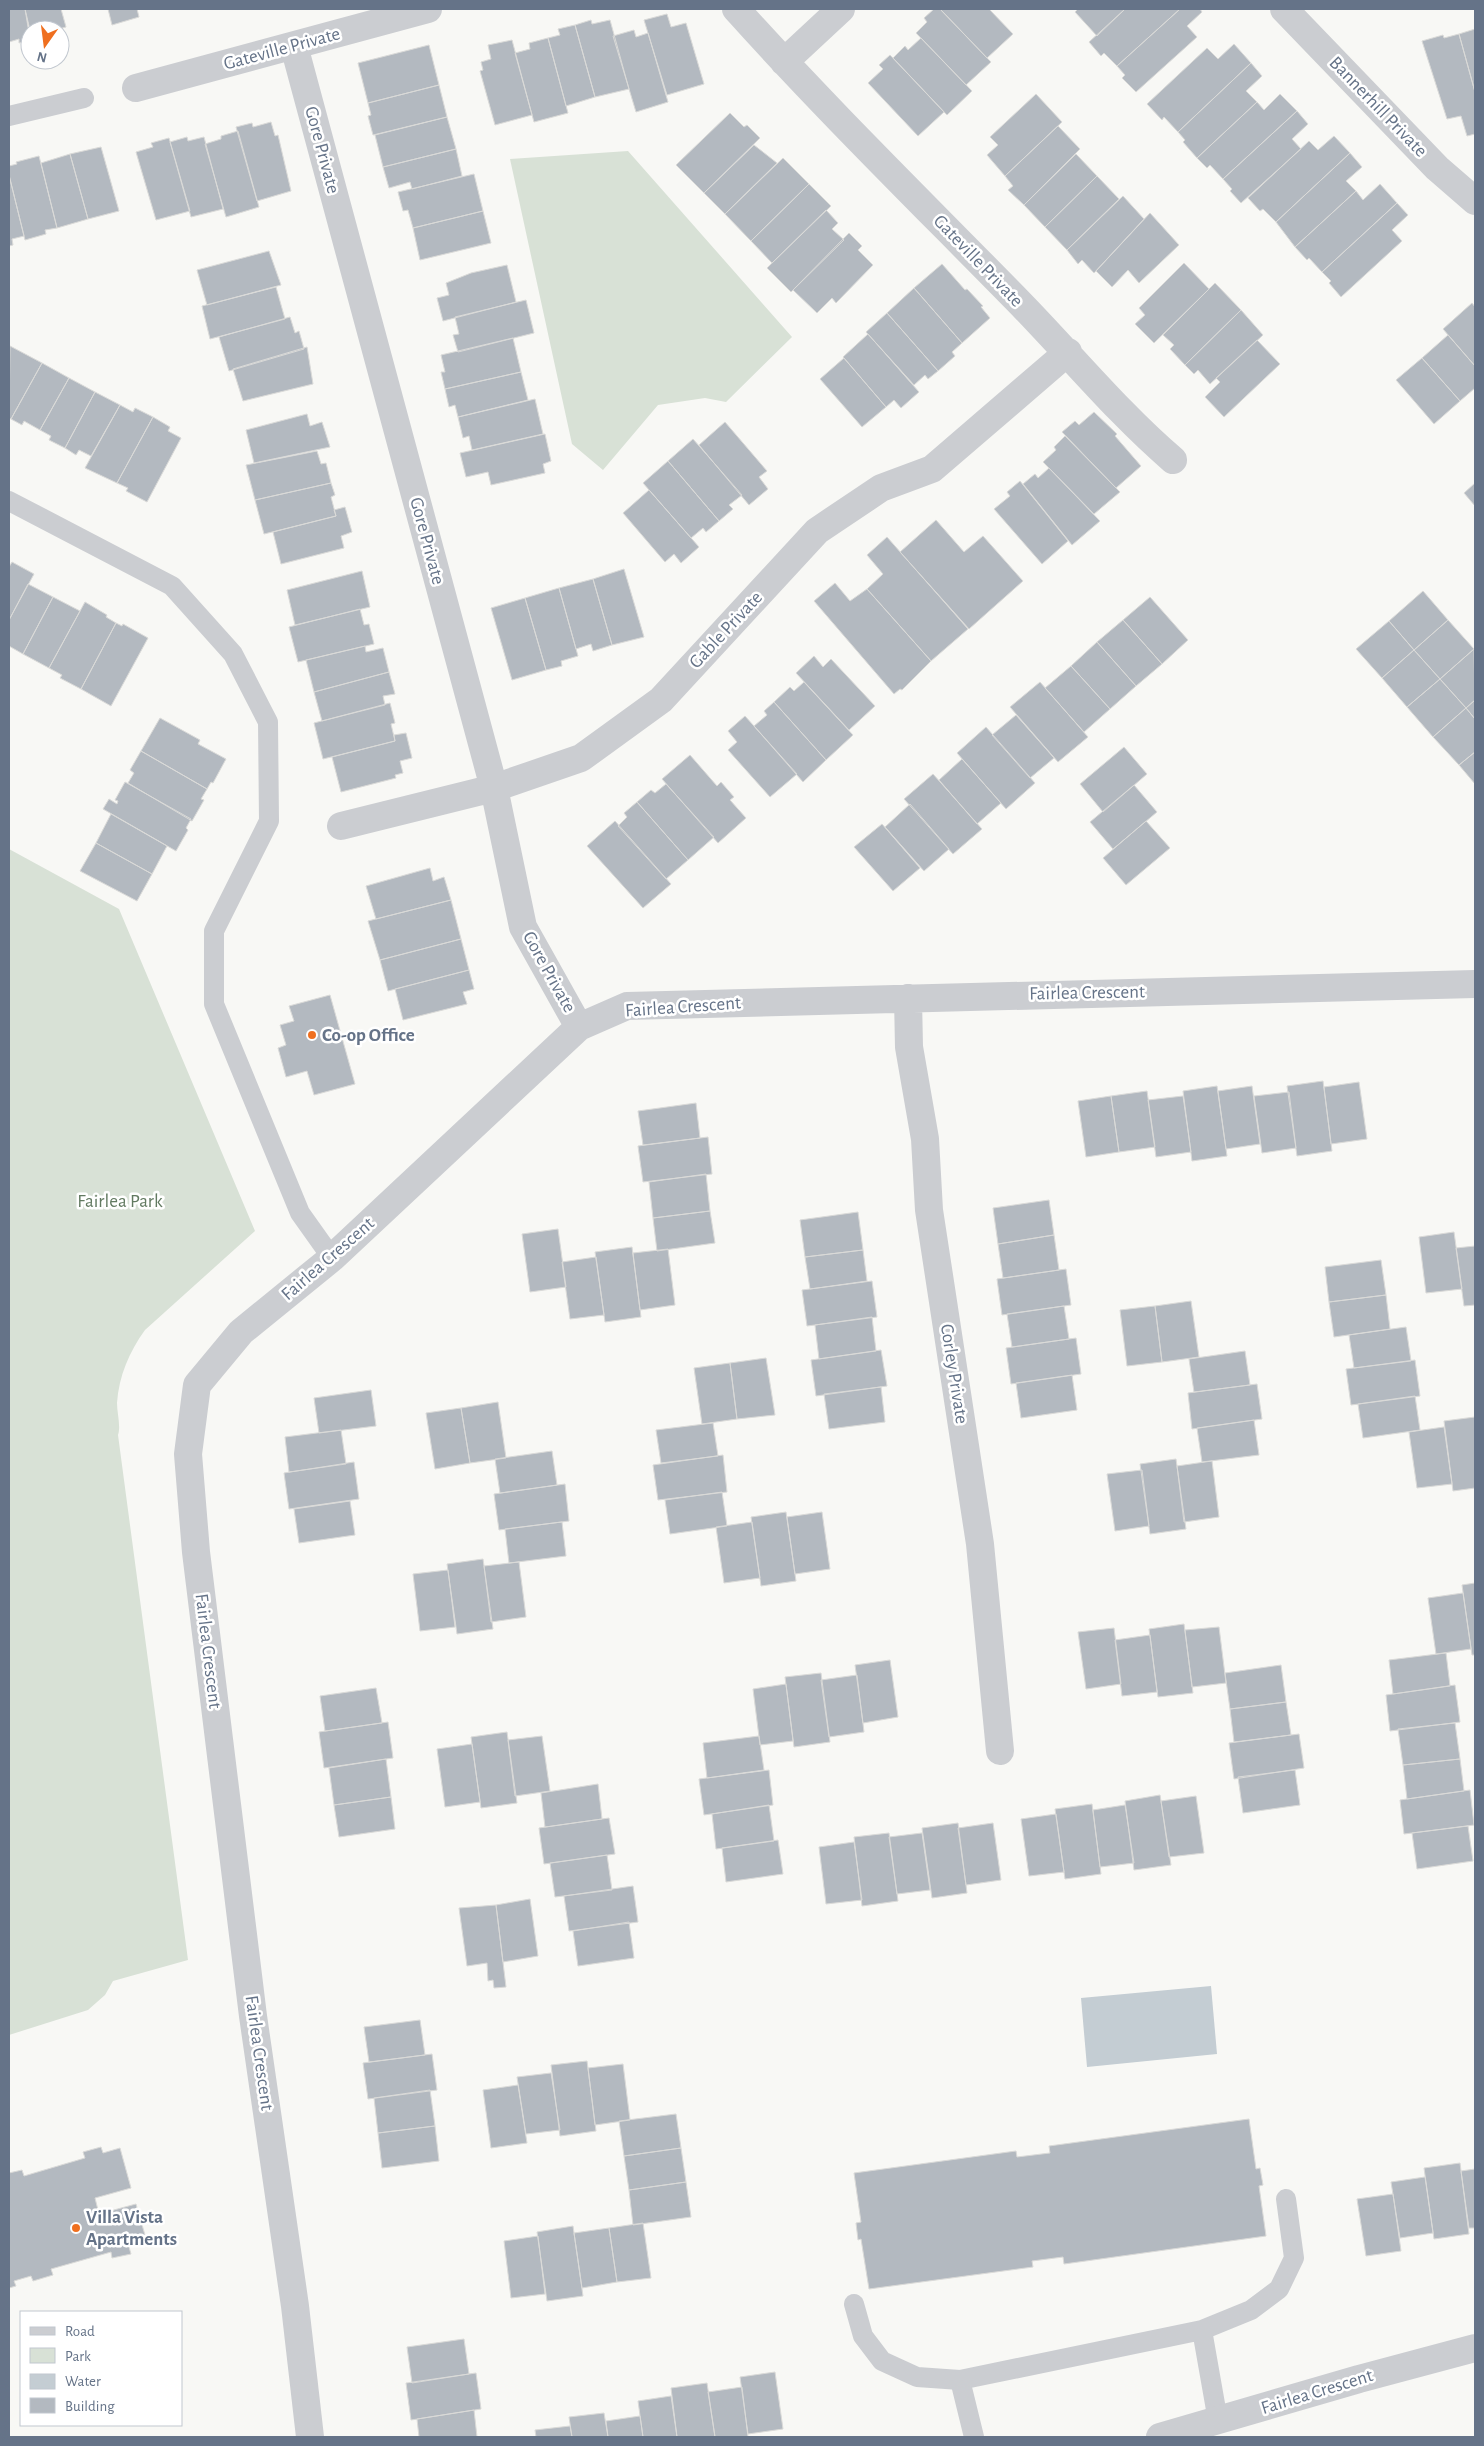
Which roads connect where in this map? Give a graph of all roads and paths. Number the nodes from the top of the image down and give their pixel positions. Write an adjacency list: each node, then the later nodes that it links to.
1 (428, 9): 5 (street, Gateville Private)
2 (736, 9): 6 (street, Gateville Private)
3 (840, 9): 6 (street)
4 (1284, 9): 10 (street, Bannerhill Private)
5 (294, 46): 7 (street, Gateville Private); 14 (street, Gore Private)
6 (784, 62): 11 (street, Gateville Private)
7 (136, 88)
8 (84, 98): 9 (lane)
9 (9, 116)
10 (1475, 201)
11 (1068, 352): 12 (street, Gateville Private); 14 (street, Gable Private)
12 (1173, 460)
13 (9, 502): 19 (lane)
14 (494, 788): 15 (street, Gable Private); 18 (street, Gore Private)
15 (341, 826)
16 (1475, 984): 17 (street, Fairlea Crescent)
17 (908, 998): 18 (street, Fairlea Crescent); 20 (street, Corley Private)
18 (579, 1027): 19 (street, Fairlea Crescent)
19 (332, 1258): 27 (street, Fairlea Crescent)
20 (1000, 1751)
21 (1286, 2199): 23 (lane)
22 (854, 2304): 25 (lane)
23 (1202, 2330): 25 (lane); 26 (lane)
24 (1475, 2348): 26 (street, Fairlea Crescent)
25 (960, 2380): 28 (lane)
26 (1218, 2421): 29 (street, Fairlea Crescent)
27 (310, 2437)
28 (974, 2437)
29 (1160, 2437)

